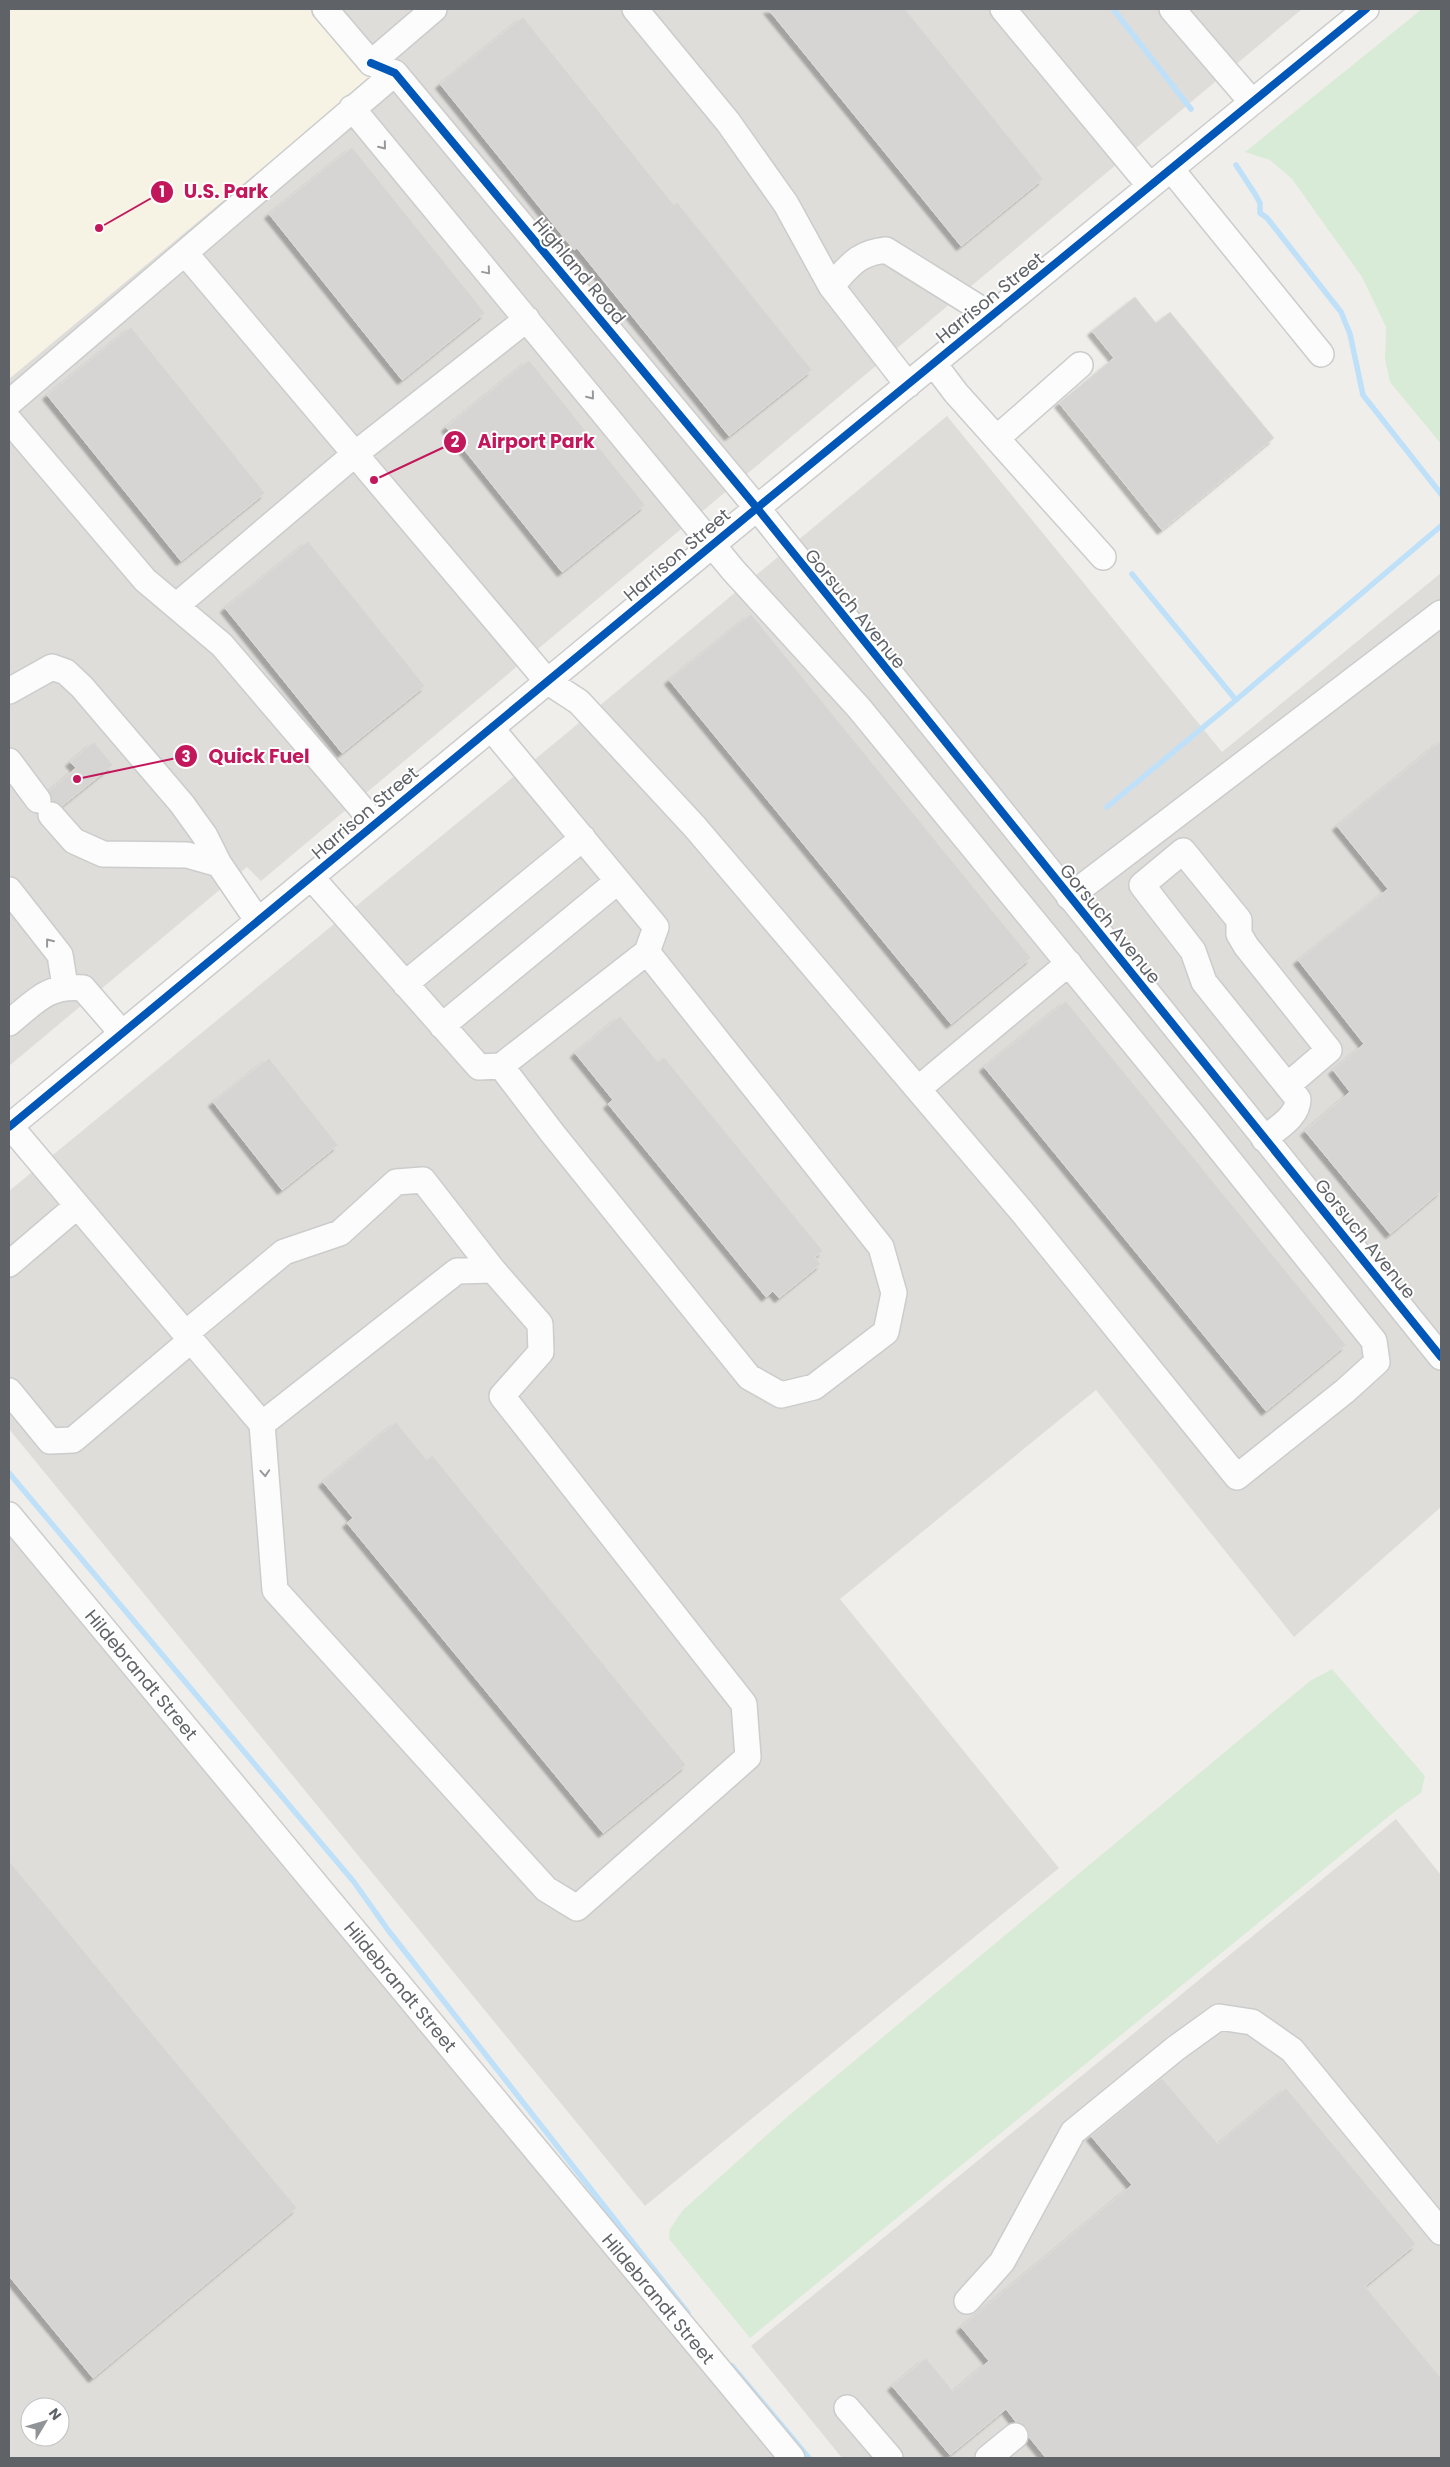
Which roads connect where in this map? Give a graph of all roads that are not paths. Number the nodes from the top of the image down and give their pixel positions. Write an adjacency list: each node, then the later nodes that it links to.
1 (325, 9): 7 (street)
2 (434, 9): 7 (street)
3 (634, 9): 14 (street)
4 (1003, 9): 12 (street)
5 (1172, 9): 9 (street)
6 (1366, 9): 9 (street, Harrison Street)
7 (371, 63): 8 (street, Highland Road)
8 (395, 74): 10 (street); 25 (street, Highland Road)
9 (1252, 102): 11 (street, Harrison Street)
10 (352, 108): 13 (street); 16 (street, one-way to 16)
11 (1171, 169): 12 (street, Harrison Street); 17 (street)
12 (1150, 186): 15 (street, Harrison Street)
13 (185, 252): 21 (street); 24 (street)
14 (831, 286): 15 (street); 20 (street)
15 (992, 316): 18 (street, Harrison Street)
16 (527, 319): 24 (street); 26 (street, one-way to 26)
17 (1321, 354)
18 (934, 364): 20 (street, Harrison Street); 23 (street)
19 (1080, 365): 23 (street)
20 (908, 385): 25 (street, Harrison Street)
21 (9, 404)
22 (9, 420): 28 (street)
23 (997, 438): 27 (street)
24 (355, 454): 28 (street); 30 (street)
25 (756, 508): 26 (street, Harrison Street); 40 (street, Gorsuch Avenue)
26 (712, 545): 30 (street, Harrison Street); 43 (street)
27 (1103, 557)
28 (176, 606): 34 (street)
29 (1441, 613): 40 (street)
30 (547, 681): 32 (street, Harrison Street); 51 (street)
31 (9, 691): 36 (street)
32 (491, 728): 34 (street, Harrison Street); 35 (street)
33 (9, 761): 36 (street)
34 (375, 824): 37 (street, Harrison Street)
35 (583, 838): 38 (street); 44 (street)
36 (219, 864): 41 (street)
37 (311, 877): 41 (street, Harrison Street); 44 (street)
38 (618, 881): 42 (street); 47 (street)
39 (9, 890): 45 (street, one-way to 39)
40 (1069, 898): 53 (street, Gorsuch Avenue)
41 (258, 920): 48 (street, Harrison Street)
42 (648, 952): 49 (street); 49 (street)
43 (1069, 963): 51 (street); 51 (street)
44 (405, 984): 47 (street)
45 (65, 986): 46 (street); 48 (street)
46 (9, 1023)
47 (442, 1026): 49 (street)
48 (122, 1033): 52 (street, Harrison Street)
49 (501, 1066)
50 (1288, 1085): 50 (street); 53 (street)
51 (918, 1089)
52 (9, 1126): 54 (street)
53 (1264, 1139): 58 (street, Gorsuch Avenue)
54 (78, 1206): 55 (street); 57 (street)
55 (9, 1264)
56 (494, 1270): 57 (street); 60 (street); 60 (street, one-way to 56)
57 (188, 1338): 59 (street); 60 (street)
58 (1441, 1358)
59 (9, 1391)
60 (262, 1424)
61 (9, 1515): 66 (street, Hildebrandt Street)
62 (1441, 2232): 63 (street)
63 (967, 2301)
64 (847, 2408): 67 (street)
65 (1015, 2436): 68 (street)
66 (792, 2458)
67 (890, 2458)
68 (988, 2458)

